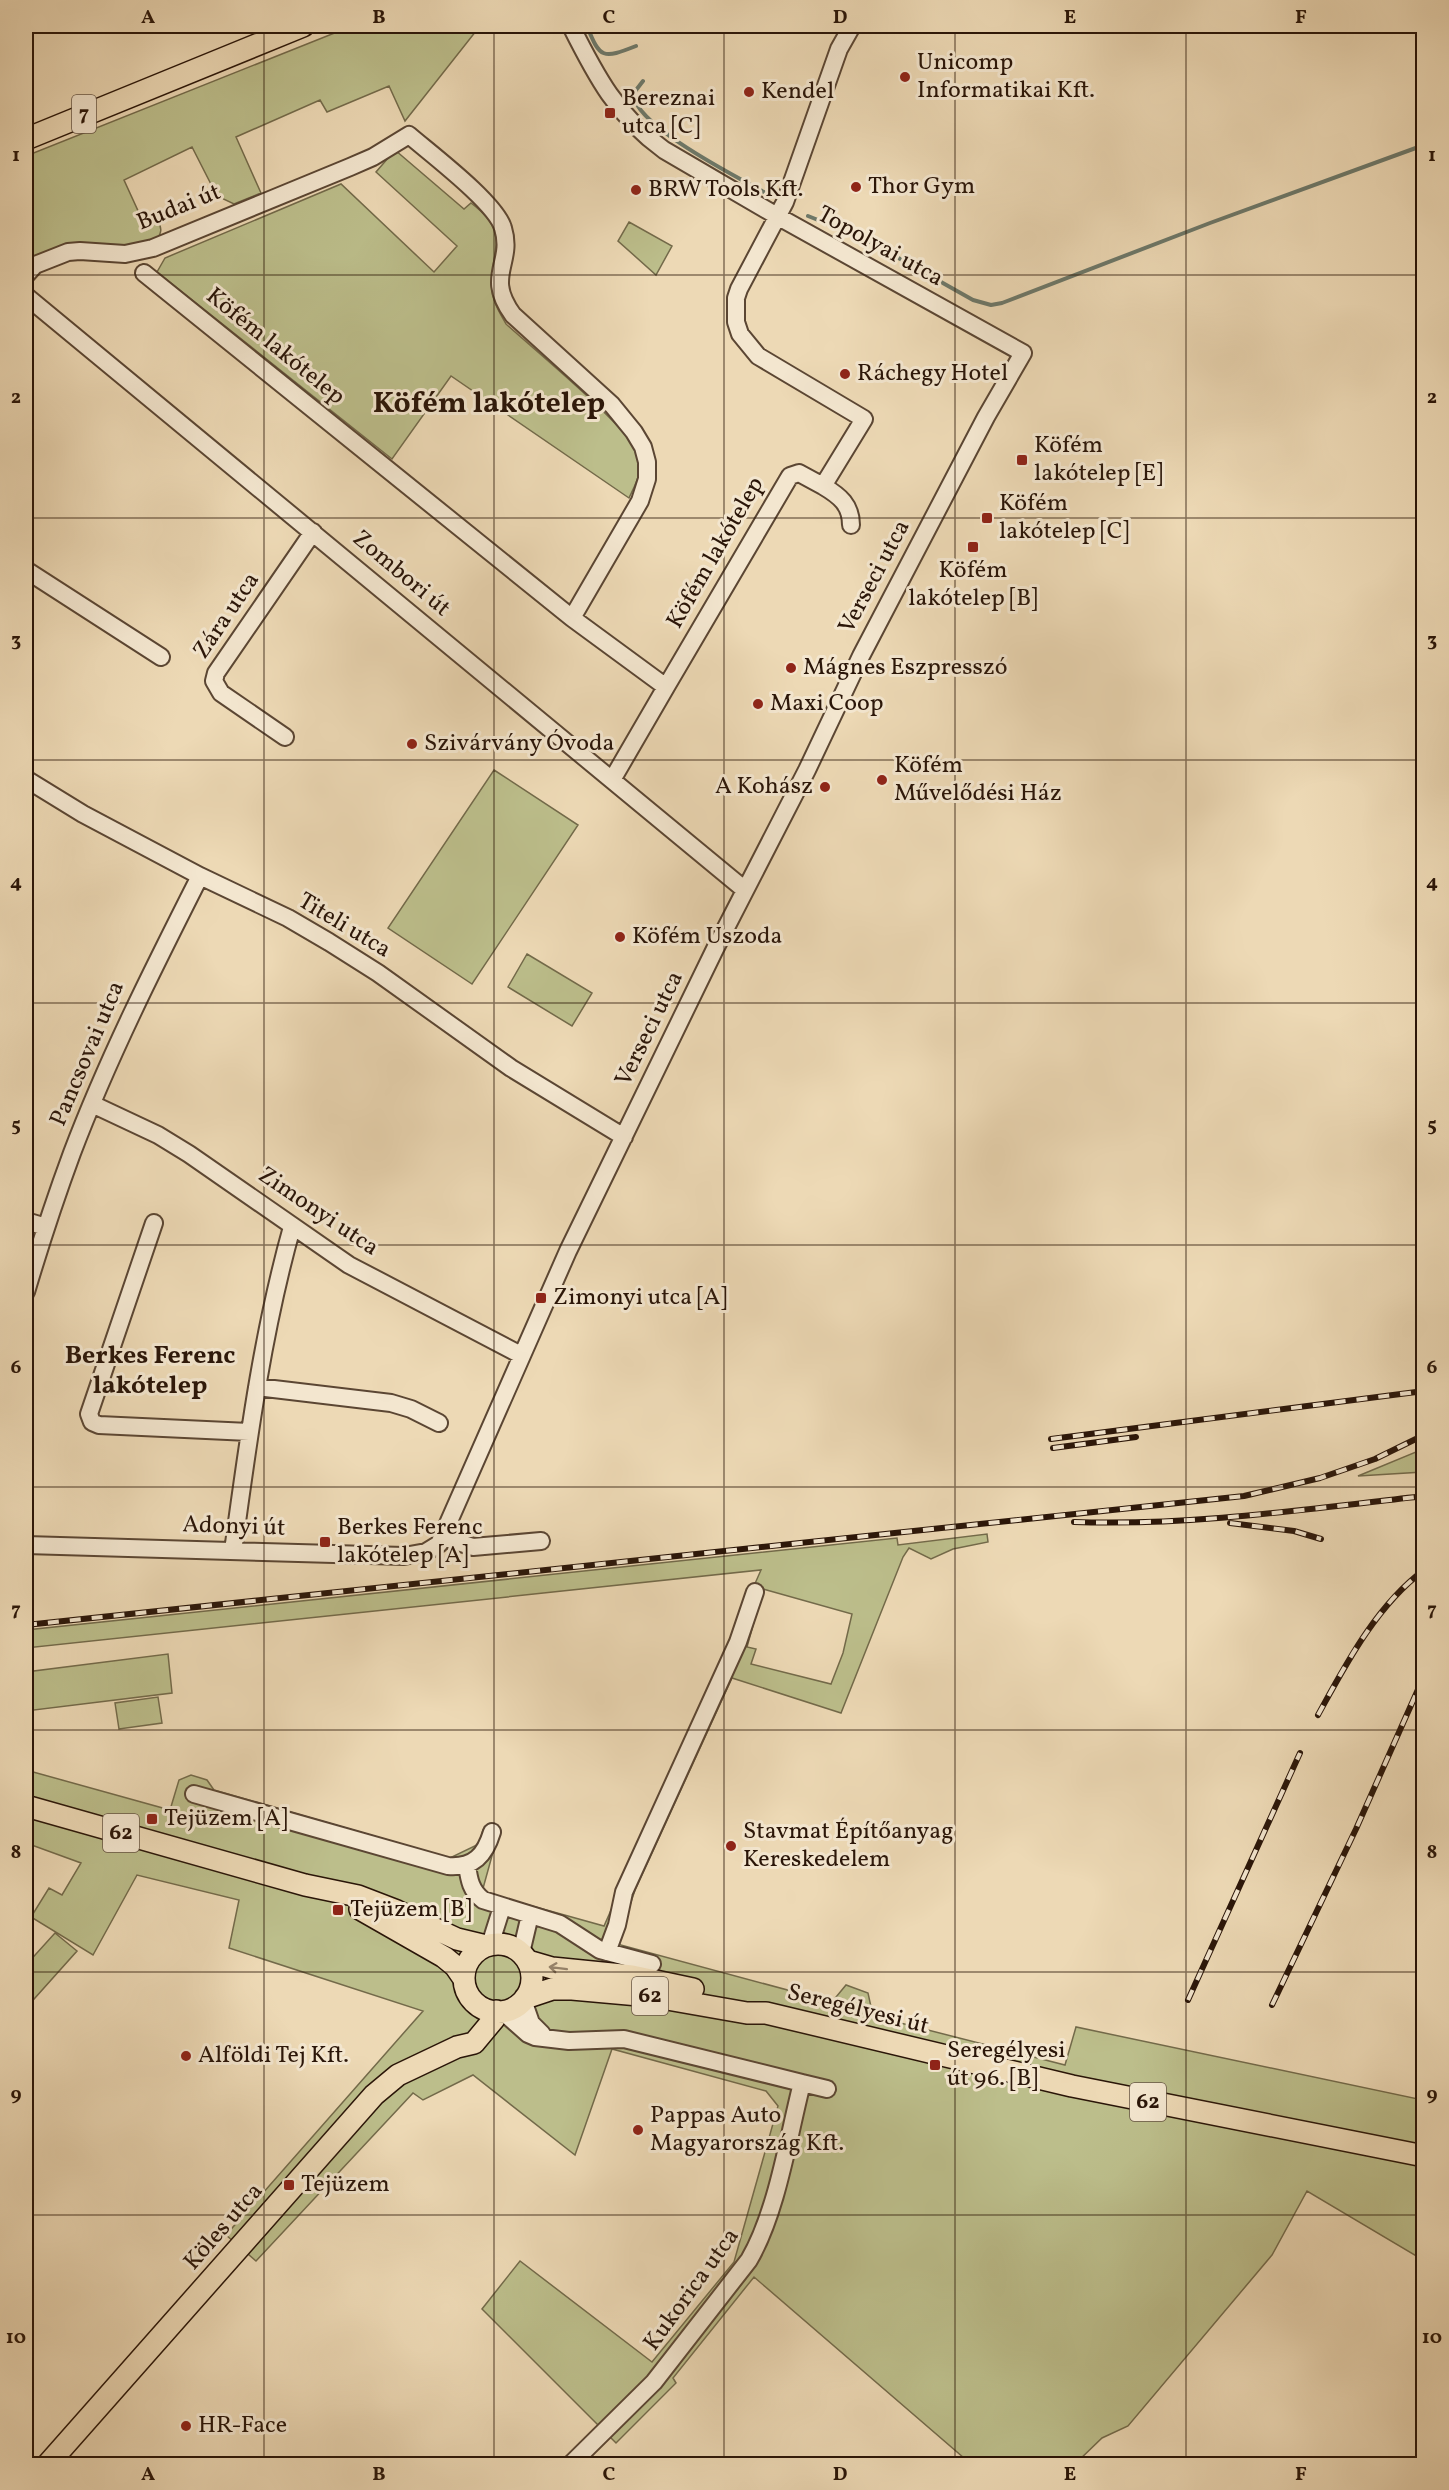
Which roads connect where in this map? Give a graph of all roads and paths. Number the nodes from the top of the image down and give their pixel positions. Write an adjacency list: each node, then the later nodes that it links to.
1 (303, 26): 4 (main road, 7)
2 (571, 26): 5 (street, Topolyai utca)
3 (852, 26): 5 (street)
4 (26, 139)
5 (777, 216): 9 (street, Topolyai utca); 10 (street)
6 (144, 273): 14 (street, Köfém lakótelep)
7 (26, 275): 14 (street, Budai út)
8 (28, 302): 12 (street, Zombori út)
9 (1023, 353): 21 (street, Verseci utca)
10 (823, 486): 11 (street, Köfém lakótelep); 16 (street, Köfém lakótelep)
11 (851, 525)
12 (313, 532): 17 (street, Zára utca); 19 (street, Zombori út)
13 (26, 570): 15 (street)
14 (572, 618): 16 (street, Köfém lakótelep)
15 (161, 657)
16 (666, 687): 19 (street, Köfém lakótelep)
17 (285, 737)
18 (26, 779): 20 (street, Titeli utca)
19 (612, 780): 21 (street, Zombori út)
20 (200, 876): 22 (street, Pancsovai utca); 23 (street, Titeli utca)
21 (745, 890): 23 (street, Verseci utca)
22 (92, 1104): 26 (street, Pancsovai utca); 27 (street, Zimonyi utca)
23 (624, 1137): 29 (street, Verseci utca)
24 (26, 1221): 26 (street)
25 (154, 1223): 32 (street)
26 (46, 1227): 28 (street, Pancsovai utca)
27 (292, 1227): 29 (street, Zimonyi utca); 30 (street)
28 (26, 1292)
29 (521, 1356): 33 (street, Verseci utca)
30 (256, 1387): 31 (street); 32 (street)
31 (439, 1423)
32 (249, 1432): 36 (street)
33 (441, 1541): 34 (street); 36 (street, Adonyi út)
34 (541, 1541)
35 (26, 1545): 36 (street, Adonyi út)
36 (233, 1551)
37 (755, 1592): 46 (street)
38 (194, 1794): 41 (street)
39 (26, 1806): 42 (main road, 62)
40 (492, 1832): 41 (street)
41 (467, 1865): 43 (street)
42 (305, 1885): 45 (main road, 62); 49 (main road, 62)
43 (502, 1907): 44 (street); 45 (street)
44 (530, 1915): 46 (street); 47 (street)
45 (488, 1945): 47 (main road, 62); 49 (main road)
46 (607, 1952): 48 (street)
47 (525, 1957): 50 (main road); 53 (main road, 62, one-way to 47)
48 (652, 1964)
49 (464, 1979): 51 (main road, 62)
50 (524, 1999): 52 (main road, Seregélyesi út / 62); 53 (main road, Seregélyesi út / 62); 54 (street)
51 (476, 2004): 52 (main road); 55 (main road, Köles utca)
52 (499, 2011): 54 (street); 55 (main road, Köles utca)
53 (766, 2013): 58 (main road, Seregélyesi út / 62)
54 (547, 2039): 56 (street)
55 (457, 2047): 59 (main road, Köles utca)
56 (802, 2084): 57 (street); 60 (street, Kukorica utca)
57 (827, 2089)
58 (1424, 2156)
59 (48, 2464)
60 (571, 2464)

